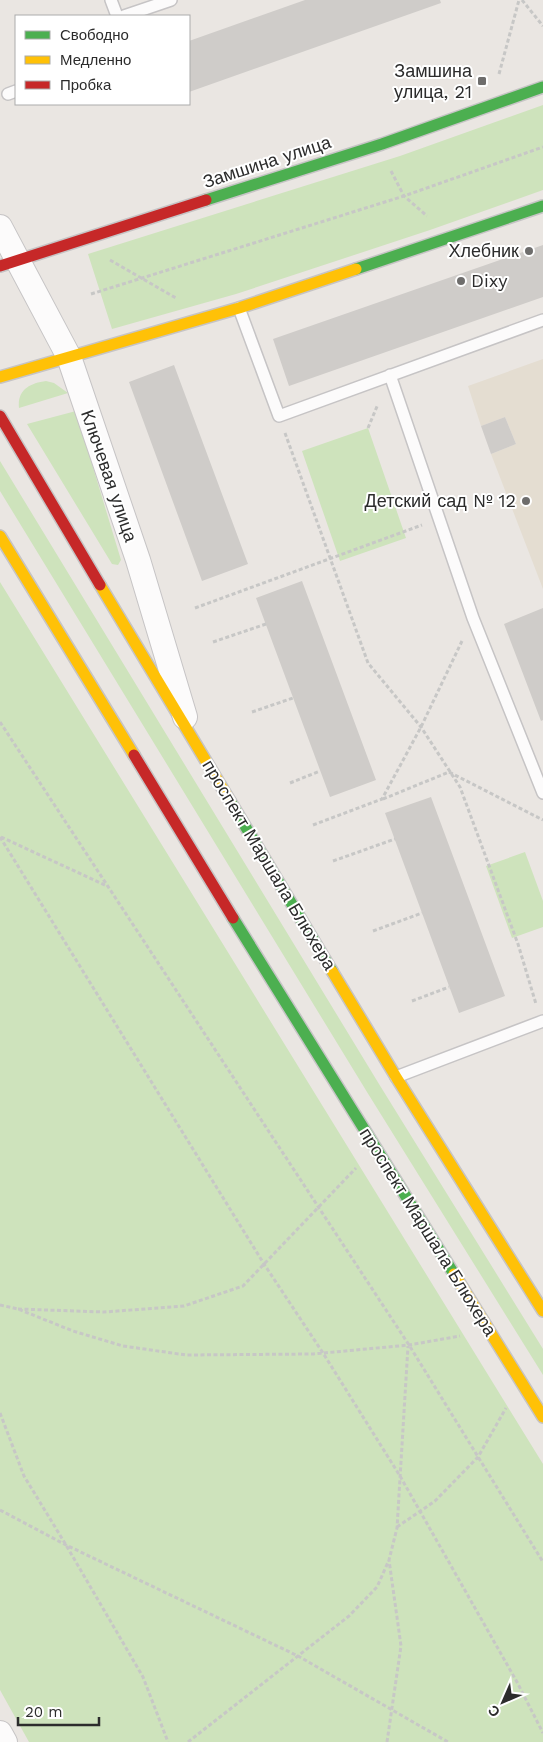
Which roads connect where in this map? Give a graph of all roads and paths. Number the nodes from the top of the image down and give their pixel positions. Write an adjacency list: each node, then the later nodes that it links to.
1 (111, 0): 4 (lane)
2 (171, 0): 5 (lane)
3 (521, 0): 6 (path); 7 (path)
4 (117, 15)
5 (127, 15)
6 (543, 26)
7 (499, 74)
8 (543, 87): 9 (main road, Замшина улица)
9 (382, 144): 11 (path); 15 (main road, Замшина улица)
10 (543, 147): 11 (path)
11 (404, 196): 14 (path); 17 (path)
12 (543, 206): 14 (main road)
13 (0, 227): 16 (street, Ключевая улица)
14 (452, 238): 19 (main road)
15 (75, 241): 16 (main road, Замшина улица); 17 (path)
16 (9, 263): 22 (street, Ключевая улица)
17 (143, 278): 18 (path); 20 (path)
18 (91, 294)
19 (239, 308): 20 (main road); 26 (lane)
20 (209, 317): 22 (main road)
21 (543, 320): 23 (lane)
22 (69, 356): 24 (main road); 38 (street, Ключевая улица)
23 (390, 375): 26 (lane); 27 (lane)
24 (0, 377)
25 (0, 416): 38 (main road, проспект Маршала Блюхера)
26 (279, 416): 29 (path)
27 (439, 518): 29 (path); 31 (lane)
28 (0, 536): 56 (main road, проспект Маршала Блюхера)
29 (330, 558): 30 (path); 37 (path)
30 (195, 608)
31 (473, 618): 37 (path); 42 (lane)
32 (266, 624): 33 (path)
33 (214, 642)
34 (293, 698): 35 (path)
35 (252, 712)
36 (0, 722): 49 (path)
37 (421, 727): 40 (path); 43 (path)
38 (191, 737): 55 (main road, проспект Маршала Блюхера)
39 (320, 771): 41 (path)
40 (449, 772): 43 (path); 44 (path); 54 (path)
41 (290, 783)
42 (543, 793)
43 (382, 799): 45 (path)
44 (543, 820)
45 (313, 825)
46 (0, 836): 49 (path); 58 (path)
47 (395, 839): 48 (path)
48 (334, 862)
49 (107, 887): 57 (path)
50 (422, 913): 51 (path)
51 (373, 931)
52 (449, 987): 53 (path)
53 (412, 1001)
54 (542, 1021): 55 (lane)
55 (396, 1077): 61 (main road, проспект Маршала Блюхера)
56 (375, 1147): 57 (path); 62 (main road, проспект Маршала Блюхера)
57 (319, 1208): 58 (path); 63 (path)
58 (264, 1264): 60 (path); 64 (path)
59 (0, 1305): 60 (path)
60 (18, 1309): 64 (path)
61 (543, 1311)
62 (490, 1332): 63 (path); 65 (main road, проспект Маршала Блюхера)
63 (408, 1345): 64 (path); 68 (path); 69 (path)
64 (323, 1353): 69 (path)
65 (521, 1382): 67 (main road, проспект Маршала Блюхера); 68 (path)
66 (0, 1412): 73 (path)
67 (543, 1417)
68 (478, 1457): 71 (path); 75 (path)
69 (400, 1476): 71 (path); 72 (path)
70 (0, 1510): 73 (path)
71 (420, 1511): 72 (path); 78 (path)
72 (397, 1528): 74 (path)
73 (66, 1545): 76 (path); 81 (path)
74 (389, 1560): 76 (path); 77 (path)
75 (543, 1562)
76 (298, 1656): 77 (path); 82 (path)
77 (391, 1711): 83 (path); 84 (path)
78 (543, 1733)
79 (0, 1734): 80 (street)
80 (5, 1742)
81 (168, 1742)
82 (188, 1742)
83 (387, 1742)
84 (448, 1742)

